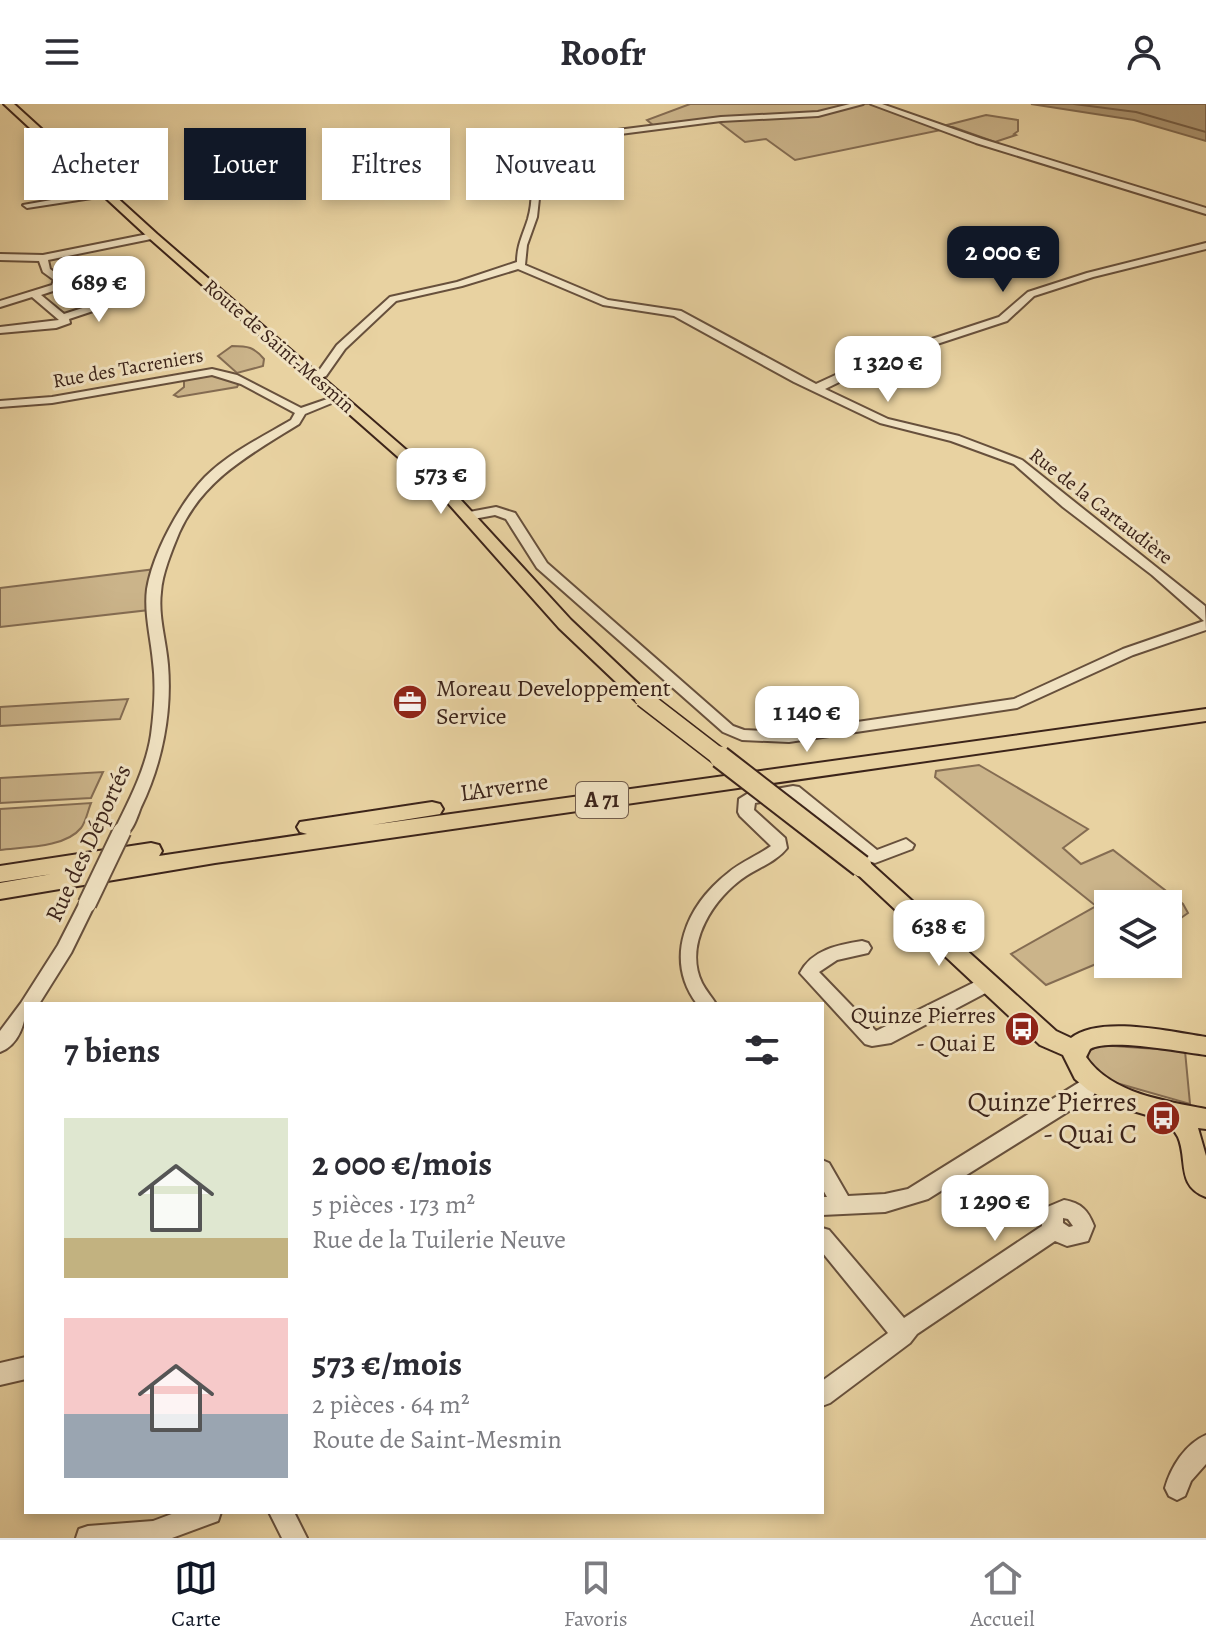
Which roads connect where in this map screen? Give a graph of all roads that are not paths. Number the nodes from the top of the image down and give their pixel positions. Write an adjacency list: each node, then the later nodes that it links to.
1 (9, 104): 4 (main road, Route de Saint-Mesmin)
2 (859, 104): 13 (street)
3 (875, 104): 8 (street)
4 (36, 128)
5 (61, 200): 7 (street)
6 (115, 200): 9 (main road, Route de Saint-Mesmin)
7 (27, 205)
8 (1206, 211)
9 (153, 236): 12 (street); 19 (main road, Route de Saint-Mesmin)
10 (1206, 246): 20 (street)
11 (0, 257): 12 (street)
12 (43, 258): 14 (street)
13 (519, 266): 19 (street); 20 (street, Rue de la Cartaudière)
14 (34, 294): 16 (street); 17 (street)
15 (123, 298): 17 (street)
16 (0, 304)
17 (64, 317): 18 (street)
18 (0, 330)
19 (316, 377): 21 (main road, Route de Saint-Mesmin)
20 (817, 388): 25 (street, Rue de la Cartaudière)
21 (339, 398): 23 (street, Rue des Déportés); 24 (main road, Route de Saint-Mesmin)
22 (0, 404): 23 (street, Rue des Tacreniers)
23 (301, 412): 34 (street, Rue des Déportés, bridge)
24 (468, 516): 26 (street); 33 (main road, Route de Saint-Mesmin, bridge)
25 (1206, 618)
26 (1206, 625)
27 (1206, 702): 30 (highway, L'Arverne / A 71)
28 (1206, 715): 31 (highway, L'Arverne / A 71)
29 (906, 845): 35 (street)
30 (0, 874)
31 (0, 891)
32 (862, 948): 33 (street)
33 (989, 983): 39 (main road, Route de Saint-Mesmin)
34 (31, 1002)
35 (706, 1002)
36 (24, 1012): 37 (street)
37 (0, 1045)
38 (1206, 1046): 39 (main road)
39 (1074, 1050): 40 (main road)
40 (1091, 1083): 41 (main road); 44 (street)
41 (1199, 1125): 43 (main road)
42 (824, 1176): 44 (street)
43 (1206, 1186)
44 (833, 1206)
45 (1055, 1229): 48 (street)
46 (824, 1239): 48 (street)
47 (824, 1254): 48 (street)
48 (902, 1336): 51 (street)
49 (24, 1368): 50 (street)
50 (0, 1374)
51 (824, 1394)
52 (1206, 1447): 53 (street)
53 (1177, 1488)
54 (204, 1514): 56 (street)
55 (282, 1514): 57 (street)
56 (92, 1538)
57 (295, 1538)

